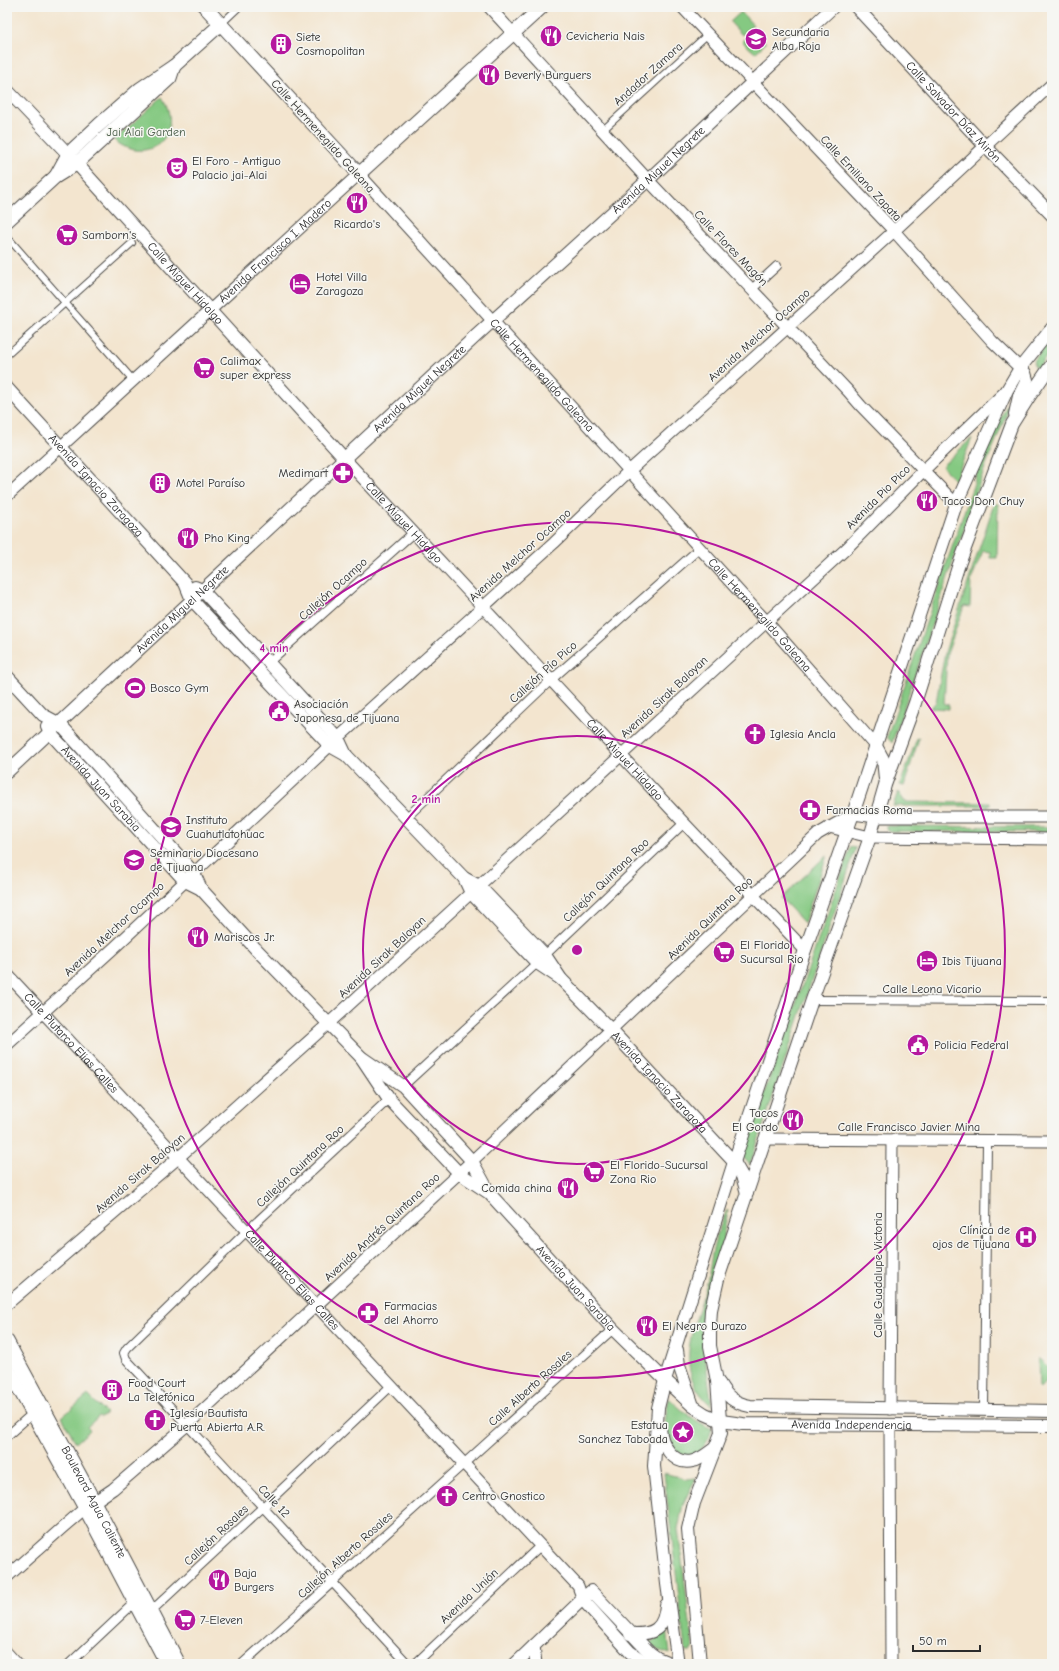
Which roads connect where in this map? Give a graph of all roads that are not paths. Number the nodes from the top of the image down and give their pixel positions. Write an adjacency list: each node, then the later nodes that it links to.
1 (206, 7): 8 (main road, Calle Hermenegildo Galeana)
2 (240, 7): 8 (street)
3 (488, 7): 9 (street, Calle Flores Magón)
4 (542, 7): 9 (main road, Avenida Francisco I. Madero)
5 (682, 7): 10 (street, Calle Emiliano Zapata)
6 (833, 7): 11 (main road, Avenida Miguel Negrete)
7 (856, 7): 15 (main road, Calle Salvador Díaz Mirón)
8 (221, 24): 16 (main road); 17 (main road, Calle Hermenegildo Galeana)
9 (514, 33): 14 (street, Calle Flores Magón); 17 (main road, Avenida Francisco I. Madero)
10 (708, 34): 11 (street, Calle Emiliano Zapata); 14 (street, Andador Zamora)
11 (753, 81): 18 (main road, Avenida Miguel Negrete); 21 (street, Calle Emiliano Zapata)
12 (1052, 84): 15 (street, Avenida Melchor Ocampo)
13 (7, 90): 16 (main road, Calle Miguel Hidalgo)
14 (603, 130): 18 (street, Calle Flores Magón)
15 (985, 146): 19 (main road, Calle Salvador Díaz Mirón); 21 (street, Avenida Melchor Ocampo)
16 (72, 159): 20 (main road); 27 (main road, Calle Miguel Hidalgo)
17 (359, 174): 27 (street, Avenida Francisco I. Madero); 28 (street, Calle Hermenegildo Galeana)
18 (648, 180): 25 (street, Calle Flores Magón); 28 (main road, Avenida Miguel Negrete)
19 (1052, 215)
20 (7, 221)
21 (894, 231): 29 (street, Avenida Melchor Ocampo); 33 (street, Calle Emiliano Zapata)
22 (10, 240): 26 (street)
23 (132, 243): 26 (street)
24 (777, 266): 25 (street)
25 (752, 289): 29 (street, Calle Flores Magón)
26 (66, 302): 31 (street); 34 (street)
27 (210, 310): 34 (street, Avenida Francisco I. Madero); 39 (main road, Calle Miguel Hidalgo)
28 (492, 321): 39 (main road, Avenida Miguel Negrete); 40 (street, Calle Hermenegildo Galeana)
29 (787, 327): 40 (street, Avenida Melchor Ocampo); 41 (street, Calle Flores Magón)
30 (1052, 328): 33 (main road)
31 (7, 355)
32 (1052, 364): 37 (main road)
33 (1020, 368): 36 (main road); 37 (main road)
34 (133, 380): 38 (street, Avenida Francisco I. Madero)
35 (7, 388): 38 (main road, Avenida Ignacio Zaragoza)
36 (1007, 390): 41 (street, Avenida Pio Pico); 43 (main road)
37 (1012, 424): 61 (main road)
38 (61, 446): 42 (street, Avenida Francisco I. Madero); 46 (main road, Avenida Ignacio Zaragoza)
39 (344, 458): 44 (street, Calle Miguel Hidalgo); 47 (main road, Avenida Miguel Negrete)
40 (629, 471): 45 (street, Calle Hermenegildo Galeana); 49 (street, Avenida Melchor Ocampo)
41 (923, 471): 43 (street, Calle Flores Magón); 50 (street, Avenida Pio Pico)
42 (7, 496)
43 (956, 504): 58 (main road)
44 (413, 533): 49 (street, Calle Miguel Hidalgo); 51 (street, Callejón Ocampo)
45 (700, 548): 50 (street, Calle Hermenegildo Galeana); 53 (street, Callejón Pío Pico)
46 (185, 583): 47 (main road, Avenida Ignacio Zaragoza); 48 (main road, Avenida Ignacio Zaragoza)
47 (202, 590): 48 (main road, Avenida Miguel Negrete); 51 (main road, Avenida Ignacio Zaragoza)
48 (192, 600): 55 (main road, Avenida Miguel Negrete); 57 (main road, Avenida Ignacio Zaragoza)
49 (483, 606): 53 (street, Calle Miguel Hidalgo); 57 (street, Avenida Melchor Ocampo)
50 (766, 621): 58 (street, Calle Hermenegildo Galeana); 59 (street, Avenida Sirak Baloyan)
51 (269, 662): 57 (main road, Avenida Ignacio Zaragoza)
52 (7, 676): 54 (main road, Avenida Juan Sarabia)
53 (551, 680): 59 (street, Calle Miguel Hidalgo); 65 (street, Callejón Pío Pico)
54 (43, 716): 55 (main road, Avenida Juan Sarabia); 56 (main road, Avenida Juan Sarabia)
55 (60, 724): 56 (main road, Avenida Miguel Negrete); 71 (main road, Avenida Juan Sarabia)
56 (50, 733): 60 (main road, Avenida Miguel Negrete); 72 (main road, Avenida Juan Sarabia)
57 (334, 742): 65 (main road, Avenida Ignacio Zaragoza); 71 (street, Avenida Melchor Ocampo)
58 (876, 746): 61 (main road); 62 (main road)
59 (620, 755): 66 (street, Calle Miguel Hidalgo); 74 (street, Avenida Sirak Baloyan)
60 (7, 772)
61 (885, 784): 63 (main road)
62 (853, 814): 63 (street); 67 (street, Avenida Quintana Roo); 68 (main road)
63 (876, 817): 64 (street); 69 (main road)
64 (1052, 817)
65 (406, 818): 74 (main road, Avenida Ignacio Zaragoza)
66 (684, 823): 75 (street, Calle Miguel Hidalgo); 77 (street, Callejón Quintana Roo)
67 (829, 827): 68 (street); 75 (street, Avenida Quintana Roo)
68 (847, 832): 69 (street); 76 (main road)
69 (870, 837): 70 (street); 79 (main road)
70 (1052, 839)
71 (194, 873): 72 (street, Avenida Melchor Ocampo); 73 (main road, Avenida Juan Sarabia)
72 (185, 881): 73 (main road, Avenida Juan Sarabia); 81 (street, Avenida Melchor Ocampo)
73 (201, 889): 82 (main road, Avenida Juan Sarabia)
74 (475, 889): 77 (main road, Avenida Ignacio Zaragoza); 82 (street, Avenida Sirak Baloyan)
75 (753, 895): 76 (street, Calle Miguel Hidalgo); 83 (street, Avenida Quintana Roo)
76 (805, 950): 94 (main road)
77 (541, 959): 83 (main road, Avenida Ignacio Zaragoza); 86 (street, Callejón Quintana Roo)
78 (7, 974): 81 (street, Calle Plutarco Elias Calles)
79 (812, 1000): 80 (street, Calle Leona Vicario); 88 (main road)
80 (1052, 1001)
81 (43, 1012): 84 (street, Avenida Melchor Ocampo); 92 (street, Calle Plutarco Elias Calles)
82 (328, 1024): 85 (main road, Avenida Juan Sarabia); 92 (street, Avenida Sirak Baloyan)
83 (611, 1030): 93 (street, Avenida Andrés Quintana Roo); 94 (main road, Avenida Ignacio Zaragoza)
84 (7, 1045)
85 (361, 1057): 86 (main road, Avenida Juan Sarabia); 87 (main road, Avenida Juan Sarabia)
86 (403, 1086): 93 (main road, Avenida Juan Sarabia)
87 (389, 1099): 95 (main road, Avenida Juan Sarabia); 98 (street, Callejón Quintana Roo)
88 (765, 1139): 89 (street, Calle Francisco Javier Mina); 97 (main road)
89 (892, 1140): 90 (street, Calle Francisco Javier Mina); 111 (street, Calle Guadalupe Victoria)
90 (987, 1141): 91 (street, Calle Francisco Javier Mina); 112 (street)
91 (1052, 1141)
92 (178, 1158): 98 (street, Calle Plutarco Elias Calles); 99 (street, Avenida Sirak Baloyan)
93 (472, 1161): 95 (street, Avenida Andrés Quintana Roo); 96 (main road, Avenida Juan Sarabia)
94 (734, 1162): 97 (main road, Avenida Ignacio Zaragoza); 103 (main road)
95 (459, 1173): 96 (main road, Avenida Juan Sarabia); 100 (street, Avenida Andrés Quintana Roo)
96 (489, 1193): 101 (main road, Avenida Juan Sarabia)
97 (747, 1193): 107 (main road)
98 (247, 1231): 100 (street, Calle Plutarco Elias Calles); 104 (street, Callejón Quintana Roo)
99 (7, 1304)
100 (316, 1306): 108 (street, Calle Plutarco Elias Calles); 116 (street, Avenida Andrés Quintana Roo)
101 (613, 1329): 106 (main road, Avenida Juan Sarabia); 121 (street, Calle Alberto Rosales)
102 (7, 1341): 122 (main road, Boulevard Agua Caliente)
103 (676, 1347): 106 (main road); 109 (main road)
104 (124, 1353): 116 (street, Calle 12)
105 (7, 1367): 114 (main road, Boulevard Agua Caliente)
106 (665, 1380): 109 (main road, Avenida Independencia); 110 (main road)
107 (717, 1381): 111 (main road, Avenida Independencia); 115 (main road)
108 (391, 1386): 121 (street, Calle Plutarco Elias Calles); 123 (street, Callejón Rosales)
109 (693, 1406): 115 (main road, Avenida Independencia)
110 (658, 1408): 120 (main road); 127 (main road)
111 (890, 1409): 112 (main road, Avenida Independencia)
112 (984, 1409): 113 (main road, Avenida Independencia)
113 (1052, 1411)
114 (33, 1413): 119 (street); 122 (main road, Boulevard Agua Caliente)
115 (721, 1421): 117 (main road, Avenida Independencia); 120 (main road)
116 (187, 1425): 122 (street, Avenida Andrés Quintana Roo); 123 (street, Calle 12)
117 (890, 1426): 118 (main road, Avenida Independencia); 149 (street)
118 (1052, 1426)
119 (7, 1436)
120 (716, 1447): 148 (main road)
121 (464, 1464): 124 (street, Calle Plutarco Elias Calles); 126 (street, Callejón Alberto Rosales)
122 (90, 1505): 125 (street, Avenida Andrés Quintana Roo); 129 (main road, Boulevard Agua Caliente); 130 (main road, Boulevard Agua Caliente)
123 (264, 1507): 126 (street, Calle 12); 130 (street, Callejón Rosales)
124 (540, 1546): 128 (street, Calle Plutarco Elias Calles); 141 (street, Avenida Unión)
125 (7, 1577)
126 (333, 1582): 139 (street, Callejón Alberto Rosales); 140 (street, Calle 12)
127 (667, 1584): 131 (main road); 147 (main road)
128 (587, 1596): 131 (main road, Calle Plutarco Elias Calles); 132 (main road); 133 (main road, Calle Plutarco Elias Calles)
129 (135, 1602): 130 (main road, Boulevard Agua Caliente); 136 (street)
130 (147, 1615): 137 (main road, Boulevard Agua Caliente); 138 (main road, Boulevard Agua Caliente)
131 (630, 1634): 146 (main road, Calle Plutarco Elias Calles)
132 (534, 1645): 142 (main road); 143 (street)
133 (630, 1652): 144 (main road); 145 (main road, Calle Plutarco Elias Calles)
134 (7, 1653): 135 (street)
135 (17, 1664)
136 (69, 1664)
137 (167, 1664)
138 (179, 1664)
139 (242, 1664)
140 (408, 1664)
141 (415, 1664)
142 (515, 1664)
143 (536, 1664)
144 (640, 1664)
145 (647, 1664)
146 (672, 1664)
147 (678, 1664)
148 (700, 1664)
149 (891, 1664)

